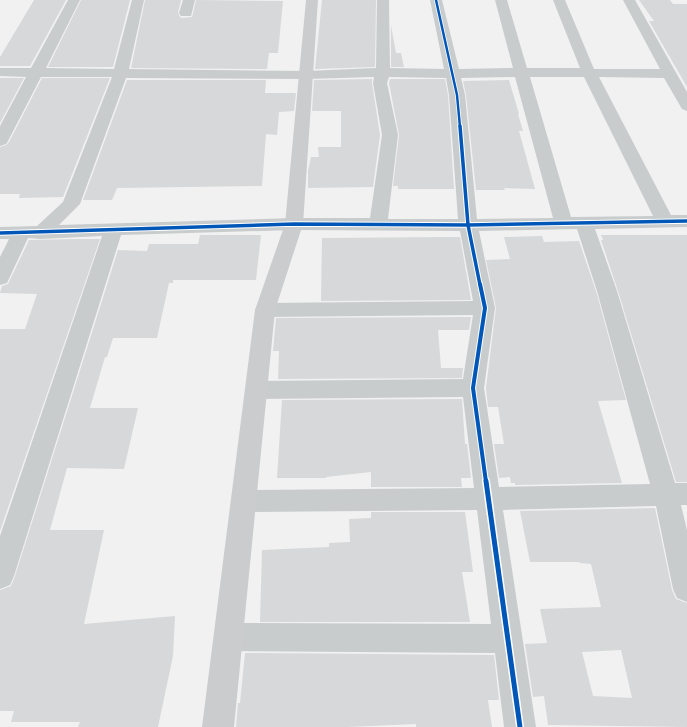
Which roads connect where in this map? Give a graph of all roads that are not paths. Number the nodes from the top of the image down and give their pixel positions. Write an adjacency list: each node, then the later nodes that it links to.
1 (74, 0): 10 (street)
2 (138, 0): 13 (street)
3 (312, 0): 16 (main road)
4 (383, 0): 11 (street)
5 (436, 0): 15 (street)
6 (501, 0): 12 (street)
7 (558, 0): 14 (street)
8 (629, 0): 17 (street)
9 (0, 72): 10 (street)
10 (36, 72): 13 (street); 19 (street)
11 (383, 72): 15 (street); 16 (street); 24 (street)
12 (521, 72): 14 (street); 15 (street); 22 (street)
13 (121, 73): 16 (street); 28 (street)
14 (588, 73): 17 (street); 20 (street)
15 (454, 74): 25 (street)
16 (307, 75): 23 (main road)
17 (676, 79): 18 (street)
18 (687, 106)
19 (0, 141)
20 (664, 220): 21 (street); 22 (street)
21 (687, 220)
22 (574, 222): 25 (street); 34 (street)
23 (294, 224): 24 (street); 26 (street); 31 (main road)
24 (378, 224): 25 (street)
25 (468, 225): 30 (street)
26 (114, 229): 28 (street); 37 (street)
27 (0, 233): 28 (street)
28 (30, 233): 29 (street)
29 (0, 278)
30 (485, 308): 31 (street); 32 (street)
31 (265, 310): 33 (main road)
32 (473, 388): 33 (street); 35 (street)
33 (256, 390): 36 (main road)
34 (676, 494): 35 (street); 38 (street)
35 (488, 499): 36 (street); 40 (street)
36 (244, 501): 39 (main road)
37 (0, 576)
38 (687, 590)
39 (228, 637): 40 (street); 41 (main road)
40 (508, 639): 42 (street)
41 (218, 727)
42 (520, 727)

